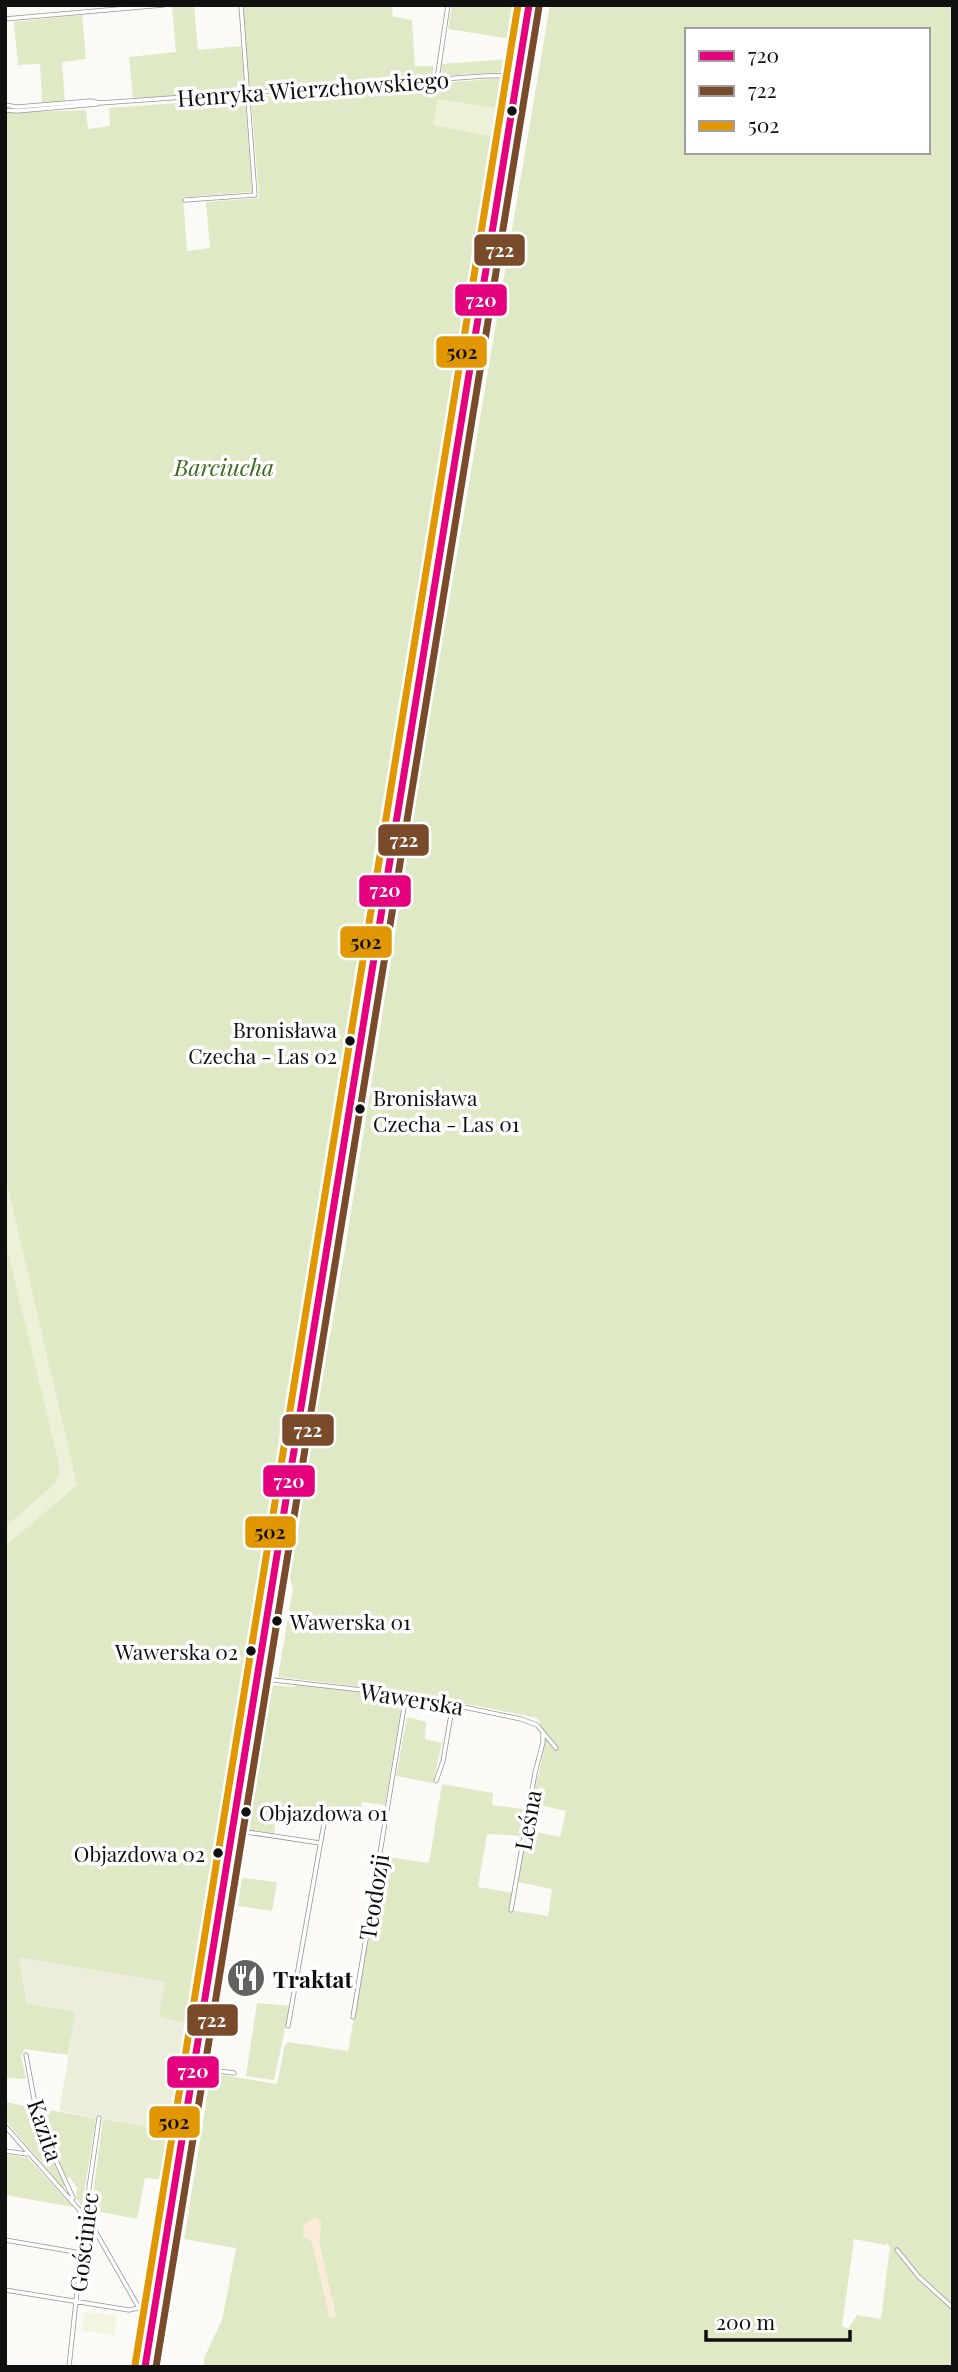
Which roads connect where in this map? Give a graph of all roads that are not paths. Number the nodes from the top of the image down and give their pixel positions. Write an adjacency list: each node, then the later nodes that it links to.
1 (163, 5): 6 (street)
2 (241, 5): 9 (street)
3 (449, 5): 8 (street)
4 (529, 5): 7 (main road)
5 (537, 5): 7 (main road)
6 (5, 19)
7 (521, 75): 8 (street, Henryka Wierzchowskiego); 12 (main road)
8 (437, 80): 9 (street, Henryka Wierzchowskiego)
9 (248, 94): 10 (street, Henryka Wierzchowskiego); 11 (street)
10 (5, 107)
11 (185, 200)
12 (260, 1678): 13 (street, Wawerska); 19 (main road)
13 (406, 1695): 14 (street, Wawerska); 22 (street, Teodozji)
14 (453, 1703): 15 (street, Wawerska); 17 (street)
15 (543, 1731): 16 (street, Wawerska); 21 (street, Leśna)
16 (556, 1748)
17 (436, 1781)
18 (326, 1812): 20 (street)
19 (235, 1831): 20 (street); 25 (main road); 40 (main road)
20 (320, 1843): 23 (street)
21 (511, 1910)
22 (354, 2017)
23 (288, 2026)
24 (26, 2055): 31 (street, Kazita)
25 (200, 2068): 26 (street); 41 (main road)
26 (234, 2073)
27 (99, 2118): 32 (street, Gościniec)
28 (5, 2126): 30 (street)
29 (5, 2151): 30 (street)
30 (30, 2155): 31 (street)
31 (75, 2202): 32 (street)
32 (85, 2216): 35 (street, Gościniec); 37 (street)
33 (5, 2240): 35 (street)
34 (897, 2250): 38 (street)
35 (81, 2253): 37 (street, Gościniec)
36 (5, 2290): 37 (street)
37 (75, 2302): 39 (street, Gościniec)
38 (953, 2308)
39 (69, 2367)
40 (145, 2367)
41 (153, 2367)

